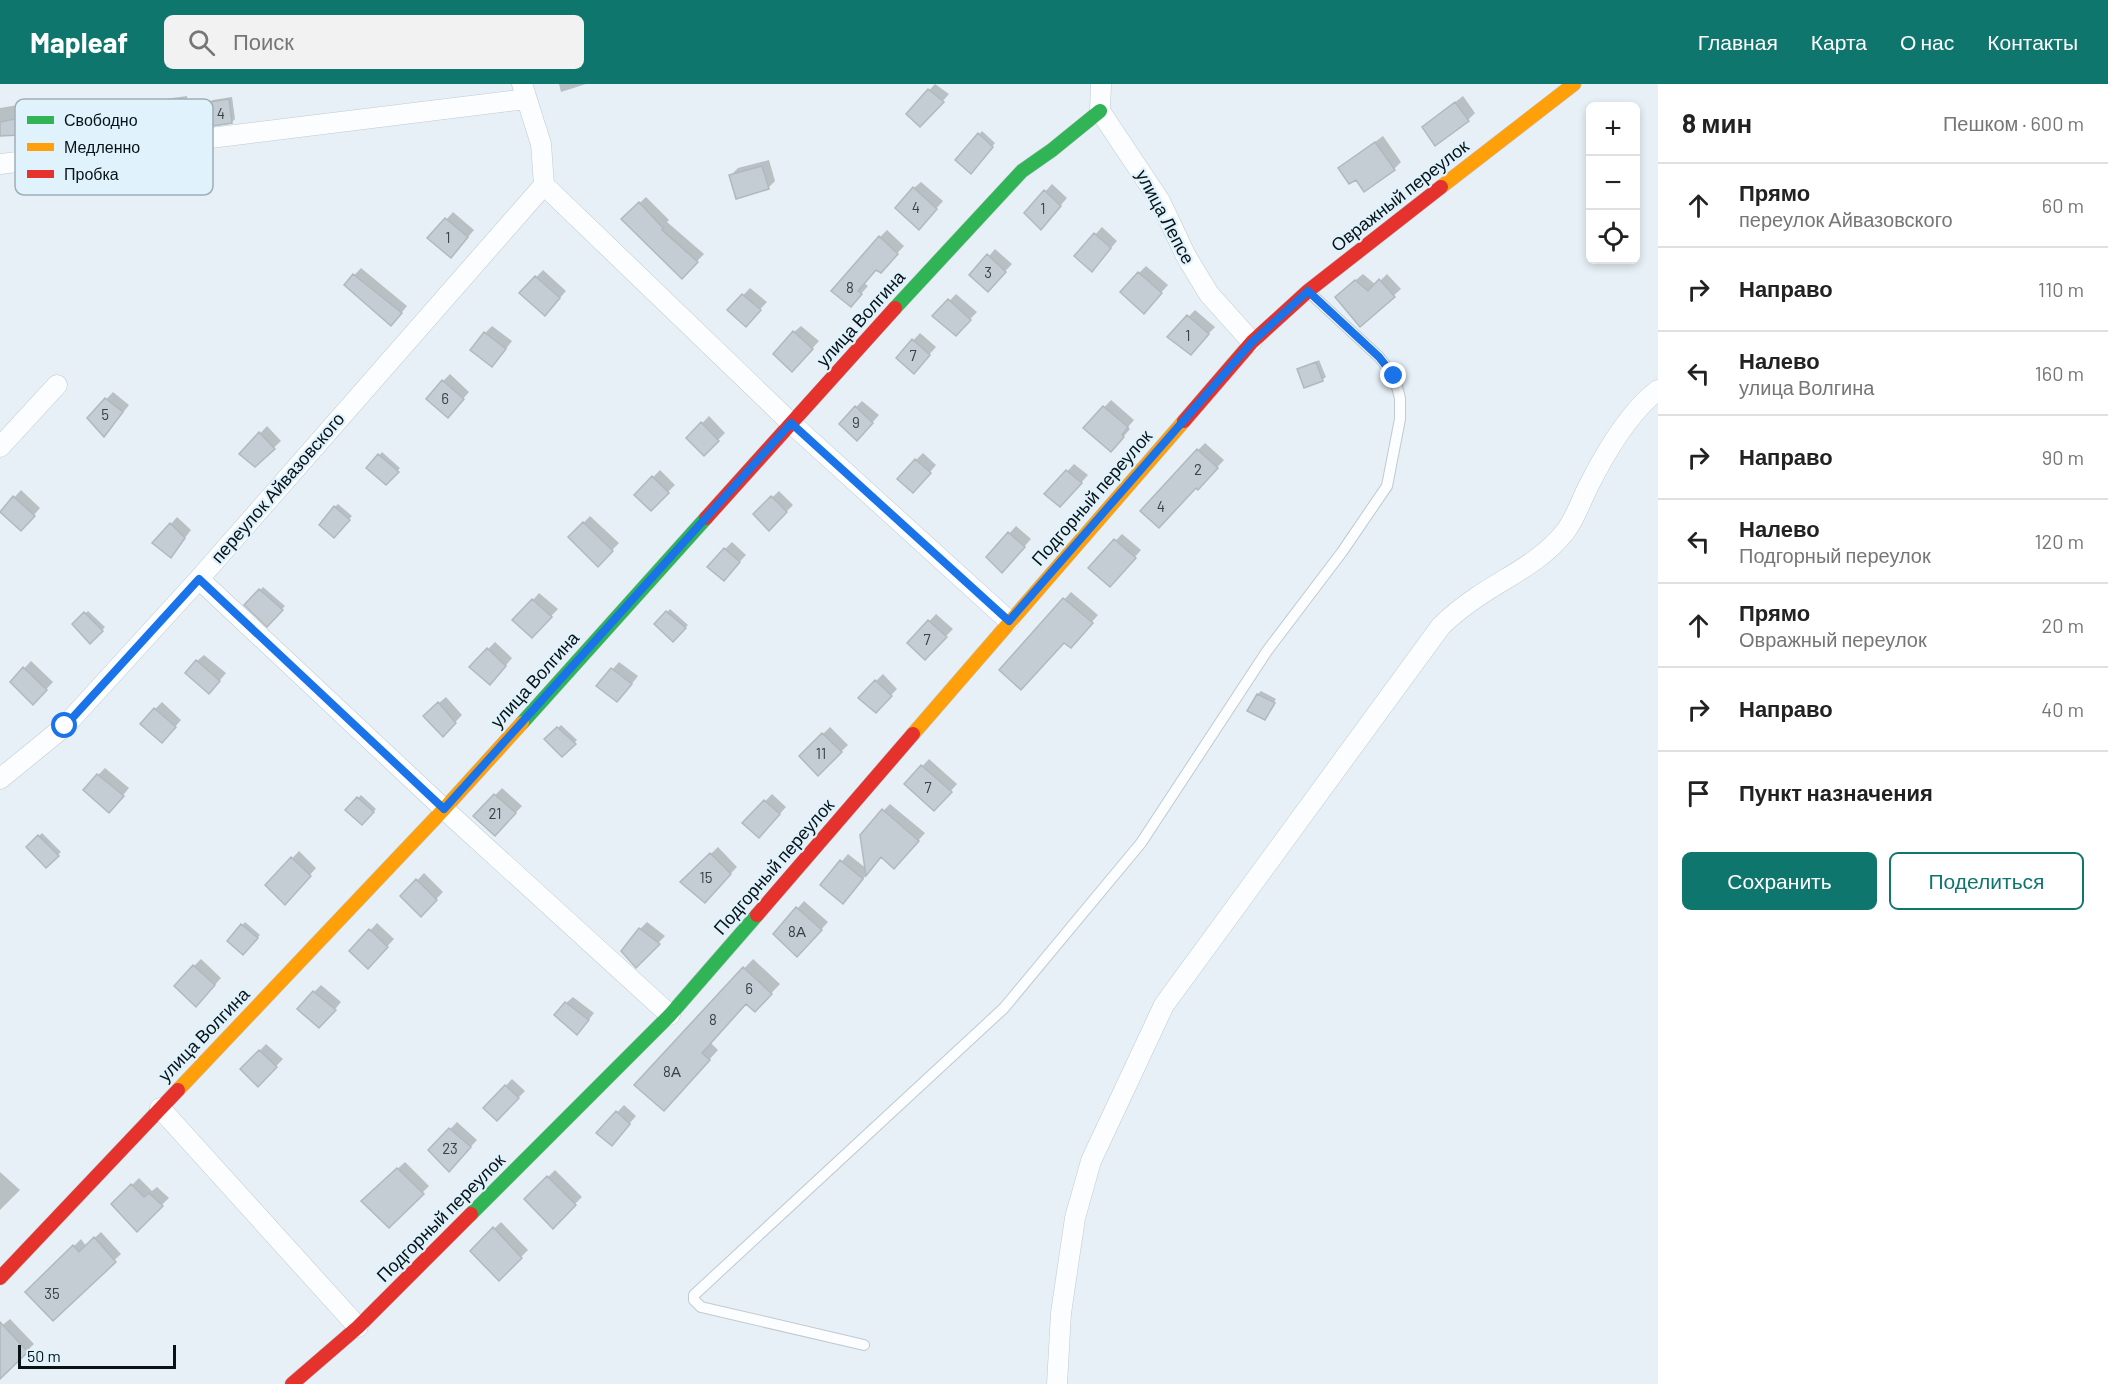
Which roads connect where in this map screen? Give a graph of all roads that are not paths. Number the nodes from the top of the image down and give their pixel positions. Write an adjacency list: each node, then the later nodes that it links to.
1 (1101, 84): 4 (street)
2 (1574, 84): 9 (street, Овражный переулок)
3 (524, 91): 5 (street); 8 (street)
4 (1100, 111): 10 (street, улица Лепсе); 13 (street, улица Волгина)
5 (213, 134)
6 (15, 162): 7 (street)
7 (0, 164)
8 (544, 185): 13 (street); 15 (street, переулок Айвазовского)
9 (1308, 291): 10 (street, Овражный переулок); 23 (lane)
10 (1252, 342): 16 (street, Подгорный переулок)
11 (57, 385): 14 (street)
12 (1658, 390): 25 (street)
13 (791, 423): 16 (street); 18 (street, улица Волгина)
14 (0, 447)
15 (199, 579): 17 (street, переулок Айвазовского); 18 (street)
16 (1009, 621): 19 (street, Подгорный переулок)
17 (0, 779)
18 (444, 809): 19 (street); 20 (street, улица Волгина)
19 (670, 1015): 22 (street, Подгорный переулок)
20 (160, 1108): 21 (street, улица Волгина); 22 (street)
21 (0, 1278)
22 (358, 1326): 24 (street, Подгорный переулок)
23 (864, 1345)
24 (292, 1384)
25 (1057, 1384)

